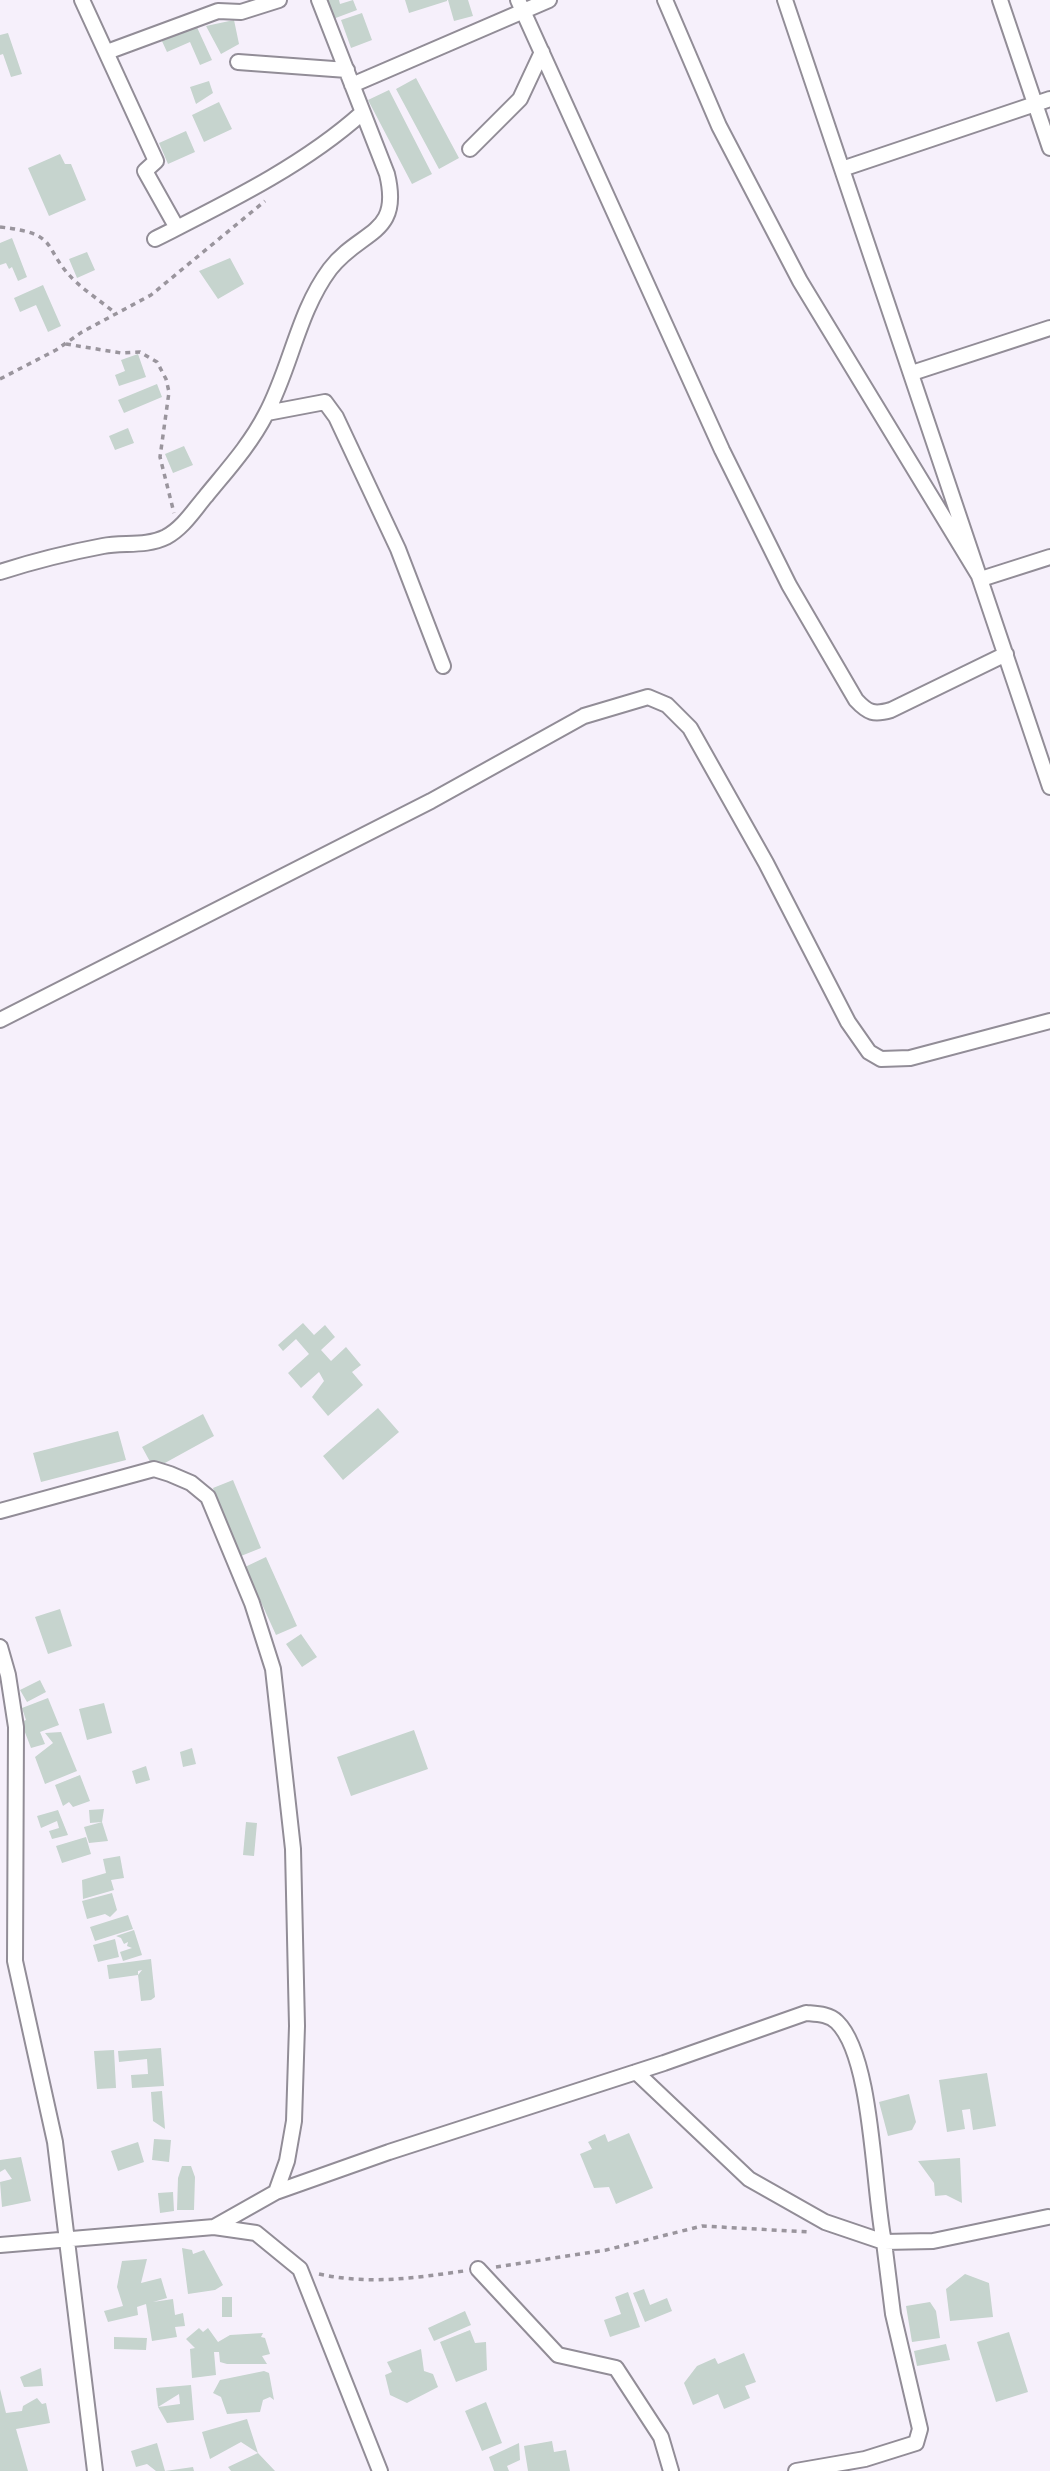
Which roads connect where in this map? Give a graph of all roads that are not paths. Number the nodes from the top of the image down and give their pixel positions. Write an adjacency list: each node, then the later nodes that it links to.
1 (82, 0): 9 (street)
2 (279, 0): 9 (street)
3 (319, 0): 12 (street)
4 (549, 0): 8 (street)
5 (665, 0): 27 (street)
6 (785, 0): 19 (street)
7 (1000, 0): 15 (street)
8 (521, 6): 10 (street); 13 (street)
9 (107, 52): 20 (street)
10 (542, 52): 18 (street); 28 (street)
11 (238, 62): 12 (street)
12 (346, 70): 13 (street)
13 (352, 85): 16 (street)
14 (1050, 99): 15 (street)
15 (1034, 104): 17 (street); 19 (street)
16 (362, 113): 20 (street); 24 (street)
17 (1050, 148)
18 (470, 149)
19 (842, 169): 23 (street)
20 (177, 228): 21 (street)
21 (155, 239)
22 (1050, 328): 23 (street)
23 (912, 373): 27 (street)
24 (267, 413): 26 (street); 29 (street)
25 (1050, 557): 27 (street)
26 (0, 572)
27 (981, 579): 28 (street)
28 (1006, 654): 30 (street)
29 (443, 666)
30 (1049, 779)
31 (0, 1020): 32 (street)
32 (1050, 1021)
33 (0, 1511): 36 (street)
34 (0, 1647): 39 (street)
35 (636, 2072): 36 (street); 40 (street); 40 (street)
36 (276, 2192): 38 (street)
37 (1048, 2217): 40 (street)
38 (214, 2227): 39 (street); 44 (street)
39 (68, 2240): 41 (street); 43 (street)
40 (884, 2242): 46 (street)
41 (0, 2245)
42 (478, 2269): 45 (street)
43 (95, 2471)
44 (380, 2471)
45 (671, 2471)
46 (796, 2471)

